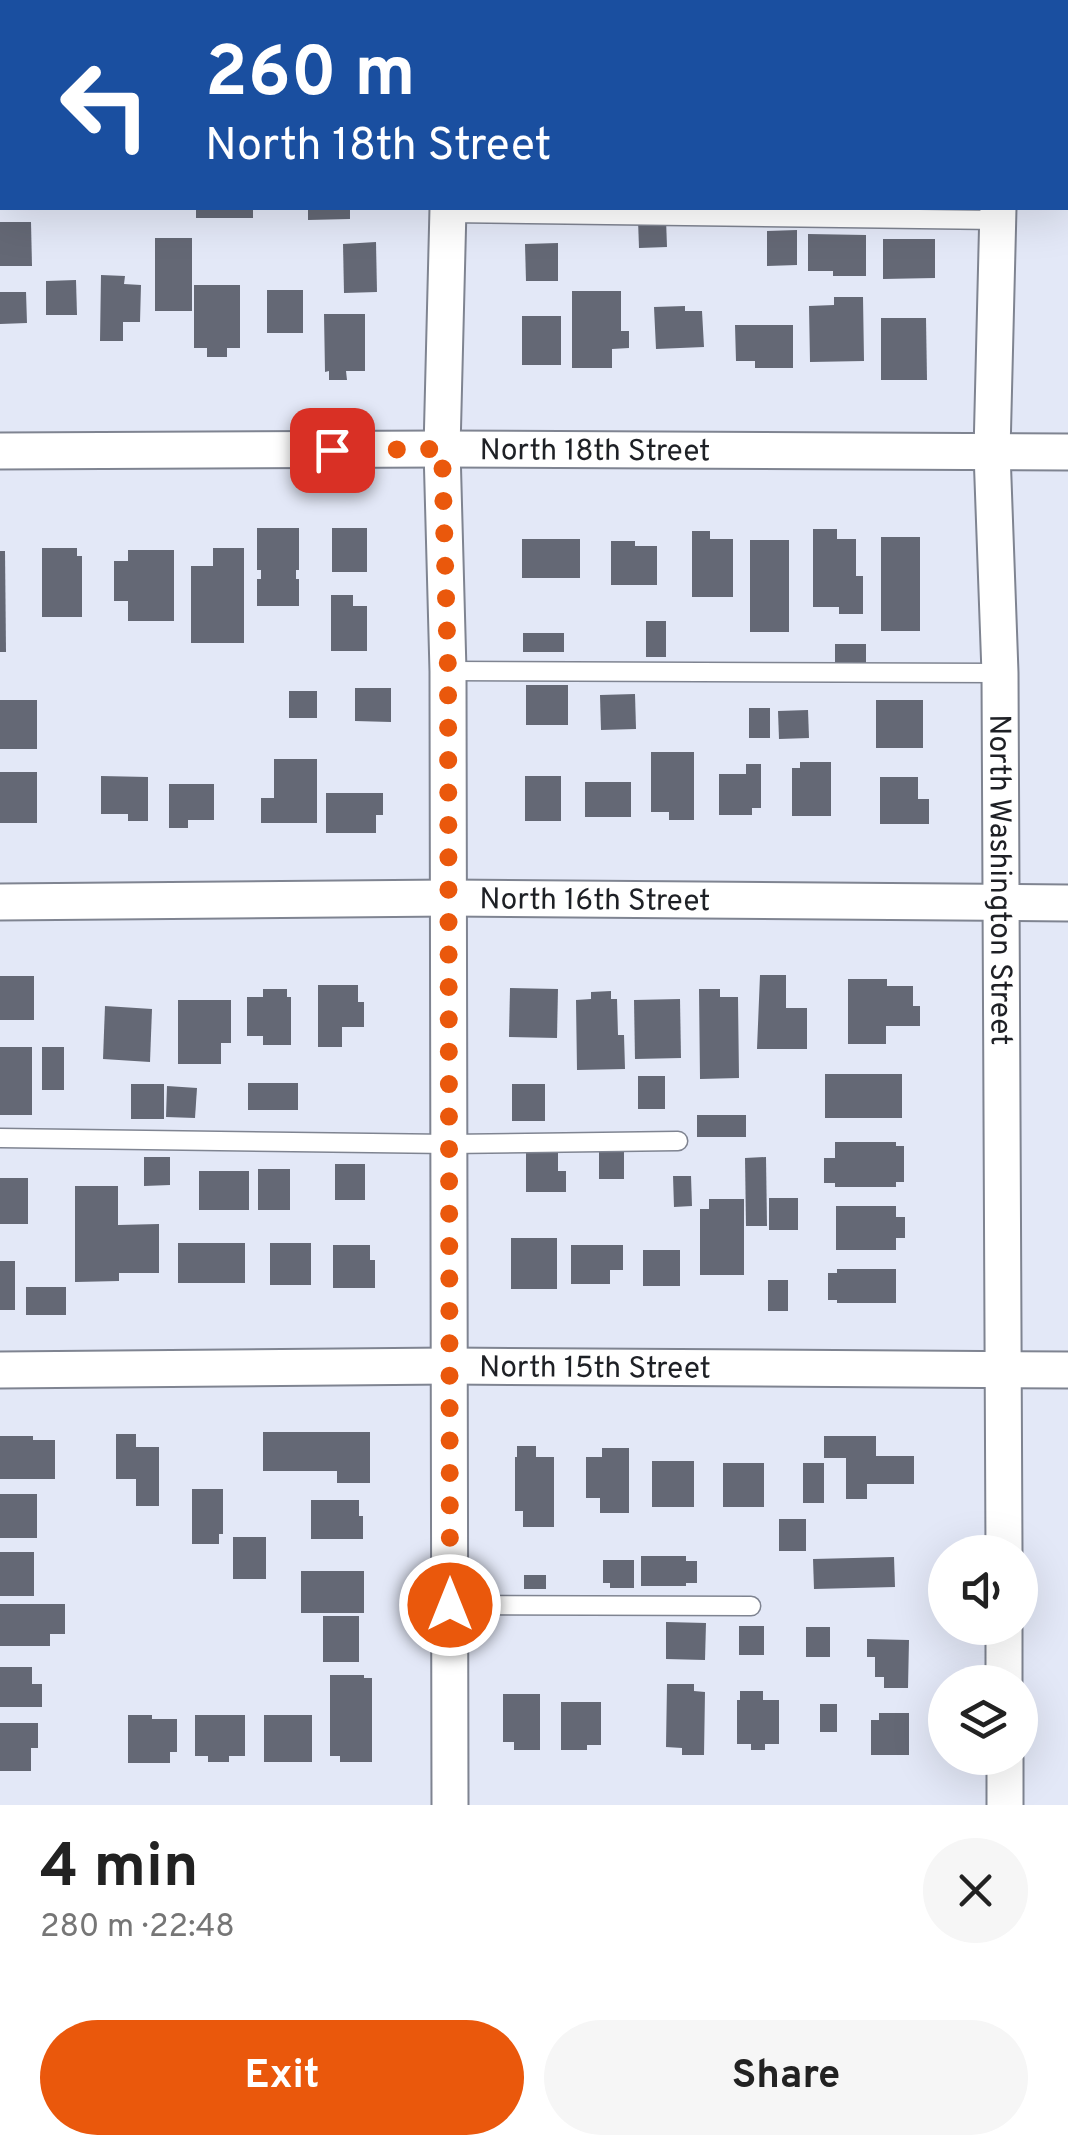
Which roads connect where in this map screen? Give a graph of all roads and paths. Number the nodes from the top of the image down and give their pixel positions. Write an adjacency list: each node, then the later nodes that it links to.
1 (448, 210): 2 (lane); 3 (street)
2 (998, 214): 5 (street, North Washington Street)
3 (442, 449): 4 (street, North 18th Street); 5 (street, North 18th Street); 7 (street)
4 (0, 451)
5 (992, 452): 6 (street, North 18th Street); 8 (street, North Washington Street)
6 (1068, 452)
7 (448, 671): 8 (lane); 9 (street)
8 (1000, 672): 10 (street, North Washington Street)
9 (449, 898): 10 (street, North 16th Street); 11 (street, North 16th Street); 15 (street)
10 (1002, 901): 12 (street, North 16th Street); 18 (street, North Washington Street)
11 (0, 902)
12 (1068, 902)
13 (0, 1138): 15 (lane)
14 (678, 1141): 15 (lane)
15 (449, 1144): 16 (street)
16 (449, 1366): 17 (street, North 15th Street); 18 (street, North 15th Street); 21 (street)
17 (0, 1370)
18 (1003, 1370): 19 (street, North 15th Street); 20 (street, North Washington Street)
19 (1068, 1370)
20 (1004, 1535)
21 (450, 1605): 22 (lane); 24 (street)
22 (750, 1606)
23 (1005, 1775): 25 (street)
24 (450, 1805)
25 (1005, 1805)

